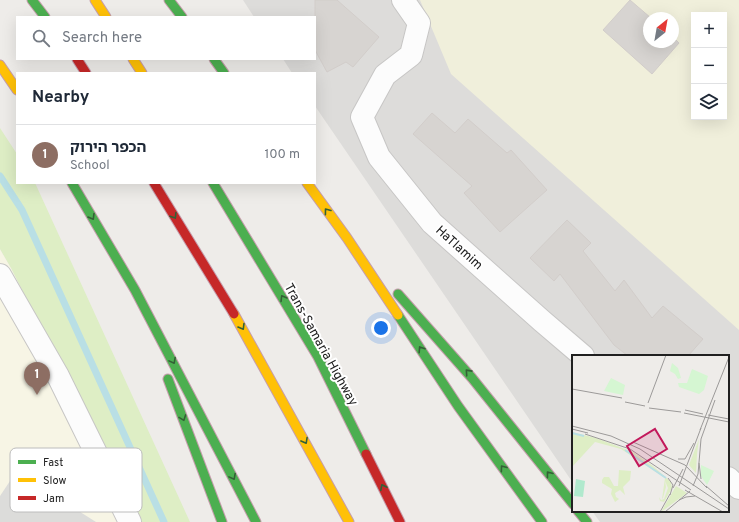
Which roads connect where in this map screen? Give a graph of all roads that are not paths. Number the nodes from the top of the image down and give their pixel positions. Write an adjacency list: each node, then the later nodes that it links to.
1 (32, 0): 5 (highway)
2 (95, 0): 6 (highway)
3 (169, 0): 7 (highway)
4 (403, 0): 23 (street, HaTlamim)
5 (44, 16)
6 (105, 16)
7 (181, 16)
8 (78, 60): 12 (highway)
9 (134, 60): 13 (highway)
10 (215, 60): 14 (highway)
11 (0, 65): 15 (highway)
12 (85, 72)
13 (141, 72)
14 (223, 72)
15 (16, 89)
16 (73, 184): 22 (highway, one-way to 22)
17 (155, 184): 33 (highway, one-way to 33)
18 (214, 184): 34 (highway, Trans-Samaria Highway, one-way to 18)
19 (308, 184): 20 (highway, one-way to 19)
20 (347, 238): 27 (highway, one-way to 20); 35 (highway, one-way to 20)
21 (0, 275): 24 (street)
22 (135, 290): 31 (highway, one-way to 31); 32 (highway, one-way to 32)
23 (583, 355)
24 (94, 448)
25 (729, 479): 26 (street)
26 (739, 488)
27 (572, 503)
28 (125, 512): 30 (street)
29 (579, 512): 36 (highway)
30 (130, 522)
31 (222, 522)
32 (256, 522)
33 (349, 522)
34 (400, 522)
35 (542, 522)
36 (587, 522)

